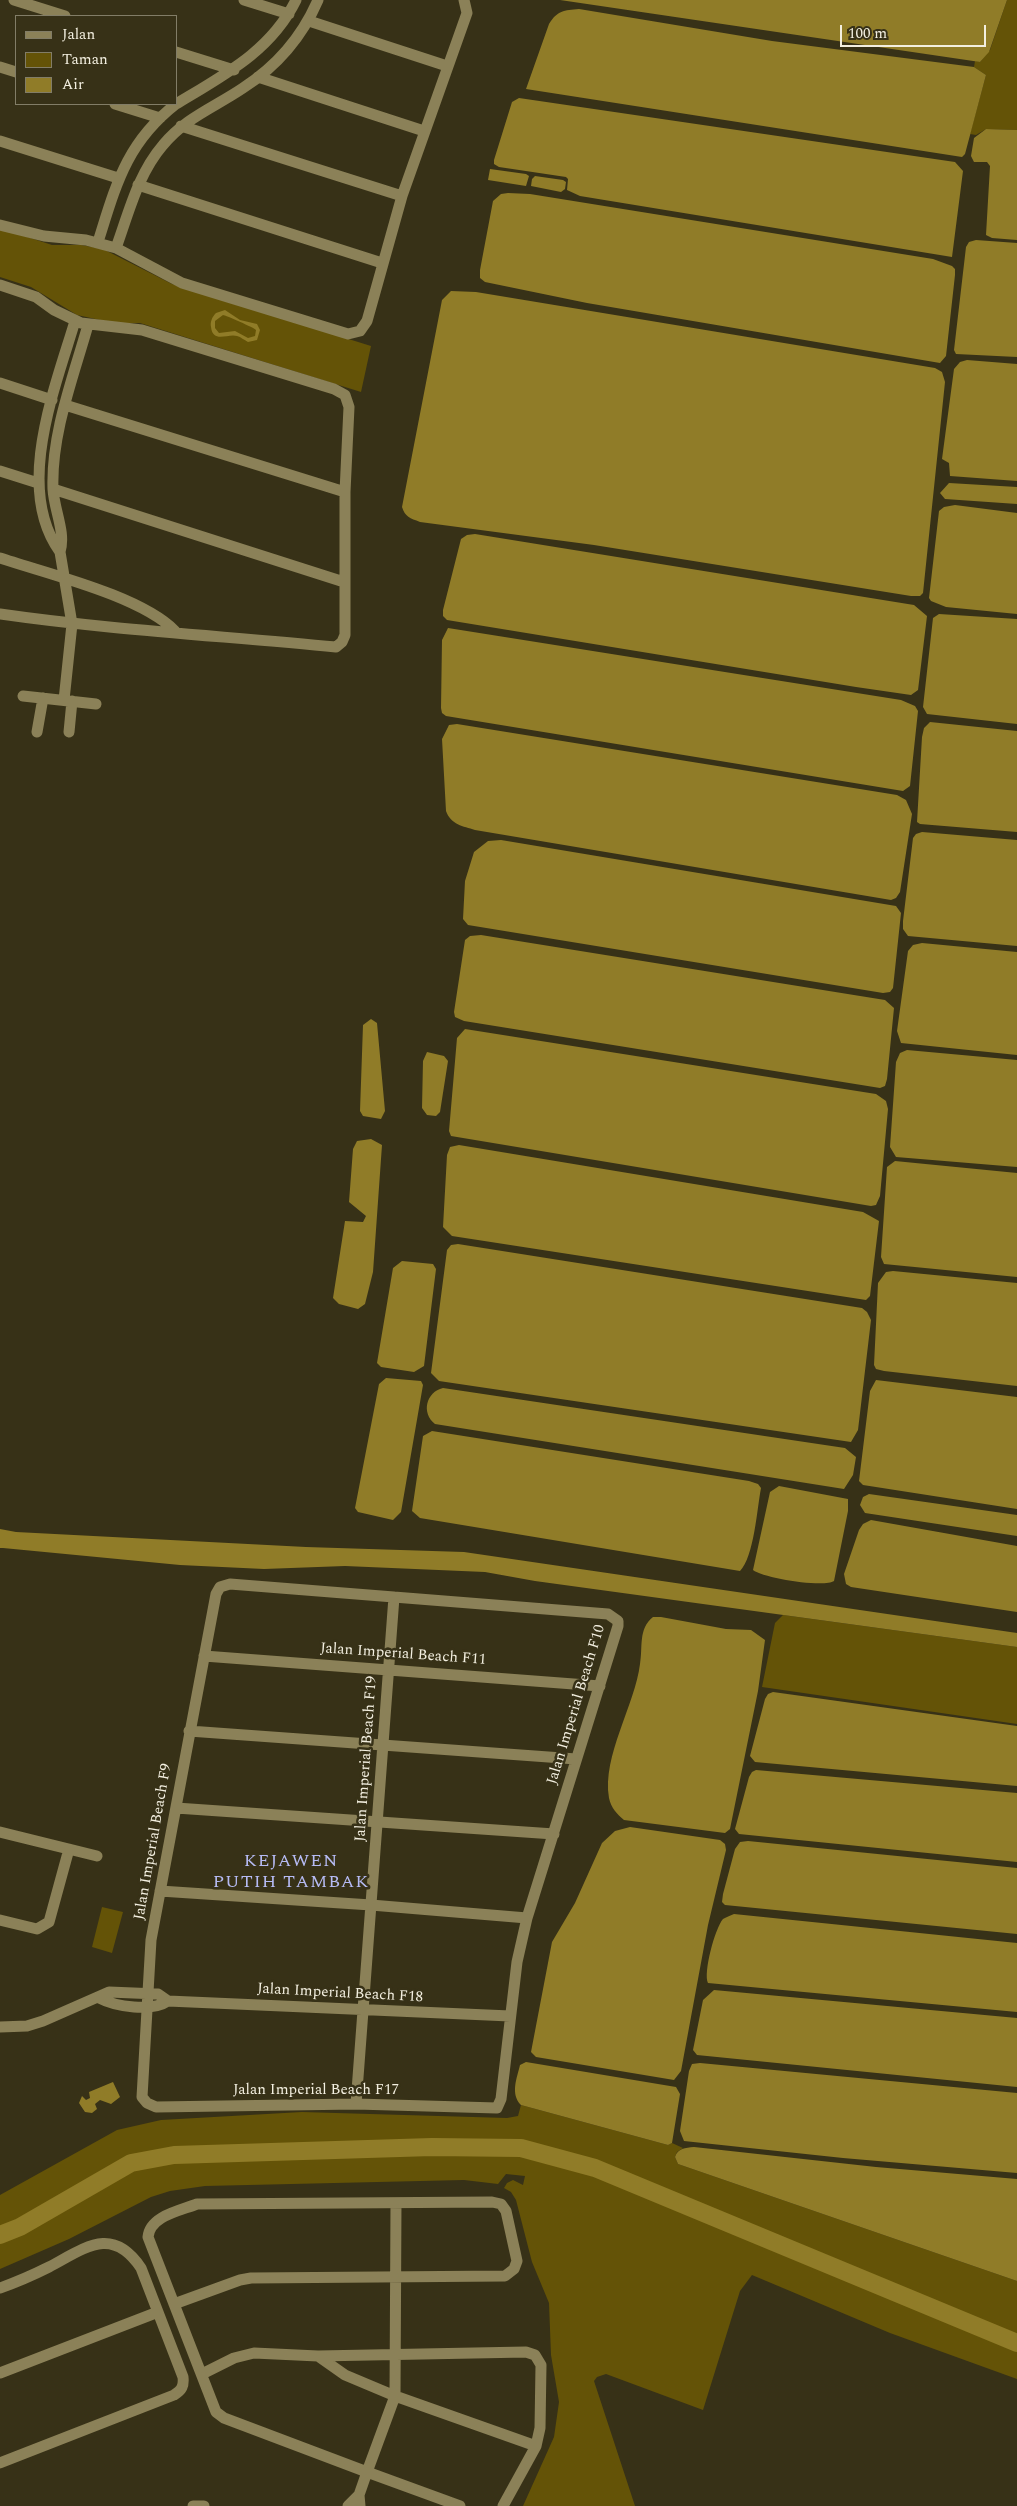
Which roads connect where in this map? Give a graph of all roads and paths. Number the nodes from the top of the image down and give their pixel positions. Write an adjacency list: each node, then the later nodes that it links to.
1 (14, 0): 7 (street)
2 (244, 0): 6 (street)
3 (296, 0): 6 (street)
4 (318, 0): 8 (street)
5 (464, 0): 10 (street)
6 (289, 14): 12 (street)
7 (62, 15)
8 (309, 21): 10 (street); 14 (street)
9 (178, 53): 12 (street)
10 (447, 66): 20 (street)
11 (0, 67): 13 (street)
12 (234, 70): 15 (street)
13 (15, 72)
14 (258, 77): 19 (street); 20 (street)
15 (178, 103)
16 (118, 105): 18 (street)
17 (175, 105): 18 (street)
18 (160, 118): 22 (street)
19 (181, 126): 23 (street); 24 (street)
20 (424, 131): 24 (street)
21 (0, 140): 22 (street)
22 (118, 178): 26 (street)
23 (138, 185): 27 (street); 28 (street)
24 (402, 196): 28 (street)
25 (0, 224): 26 (street)
26 (98, 242): 27 (street)
27 (116, 248): 28 (street)
28 (382, 263)
29 (0, 285): 30 (street)
30 (75, 321): 31 (street); 33 (street)
31 (88, 325): 34 (street); 38 (street)
32 (0, 383): 33 (street)
33 (52, 400): 36 (street)
34 (65, 405): 37 (street); 38 (street)
35 (0, 470): 36 (street)
36 (38, 483): 39 (street)
37 (53, 489): 39 (street); 42 (street)
38 (345, 492): 42 (street)
39 (60, 552): 41 (street)
40 (0, 558): 41 (street)
41 (65, 579): 44 (street); 45 (street)
42 (344, 582): 45 (street)
43 (0, 614): 44 (street)
44 (72, 624): 45 (street); 48 (street)
45 (175, 631)
46 (23, 696): 47 (street)
47 (43, 698): 48 (street); 50 (street)
48 (68, 700): 49 (street); 51 (street)
49 (96, 704)
50 (38, 732)
51 (69, 732)
52 (216, 1594): 53 (street, Jalan Imperial Beach F10); 54 (street, Jalan Imperial Beach F9)
53 (394, 1597): 55 (street, Jalan Imperial Beach F19); 56 (street, Jalan Imperial Beach F10)
54 (204, 1656): 55 (street, Jalan Imperial Beach F11); 57 (street, Jalan Imperial Beach F9)
55 (388, 1669): 56 (street, Jalan Imperial Beach F11); 58 (street, Jalan Imperial Beach F19)
56 (600, 1686): 59 (street, Jalan Imperial Beach F10)
57 (189, 1730): 58 (street); 60 (street, Jalan Imperial Beach F9)
58 (383, 1745): 59 (street); 61 (street, Jalan Imperial Beach F19)
59 (576, 1759): 63 (street, Jalan Imperial Beach F10)
60 (176, 1808): 61 (street); 66 (street, Jalan Imperial Beach F9)
61 (377, 1823): 63 (street); 67 (street, Jalan Imperial Beach F19)
62 (0, 1832): 64 (street)
63 (554, 1834): 68 (street, Jalan Imperial Beach F10)
64 (69, 1849): 65 (street); 69 (street)
65 (97, 1856)
66 (160, 1891): 67 (street); 70 (street, Jalan Imperial Beach F9)
67 (371, 1904): 68 (street); 74 (street, Jalan Imperial Beach F19)
68 (527, 1918): 75 (street, Jalan Imperial Beach F10)
69 (0, 1920)
70 (148, 1994): 71 (street); 72 (street); 73 (street, Jalan Imperial Beach F9)
71 (99, 1998): 73 (street); 76 (street)
72 (168, 2001): 73 (street); 74 (street, Jalan Imperial Beach F18)
73 (148, 2006): 77 (street, Jalan Imperial Beach F9)
74 (363, 2010): 75 (street, Jalan Imperial Beach F18); 78 (street, Jalan Imperial Beach F19)
75 (510, 2016): 79 (street, Jalan Imperial Beach F10)
76 (0, 2027)
77 (142, 2097): 78 (street, Jalan Imperial Beach F17)
78 (356, 2104): 79 (street, Jalan Imperial Beach F17)
79 (494, 2109)
80 (396, 2203): 81 (street); 81 (street); 83 (street)
81 (396, 2277): 83 (street); 85 (street)
82 (0, 2288): 84 (street)
83 (174, 2304): 88 (street)
84 (158, 2312): 87 (street); 91 (street)
85 (396, 2353): 86 (street); 89 (street); 90 (street)
86 (318, 2356): 88 (street); 89 (street)
87 (0, 2373)
88 (202, 2374): 92 (street)
89 (395, 2396): 90 (street); 92 (street)
90 (536, 2446): 98 (street)
91 (0, 2463)
92 (368, 2472): 93 (street); 97 (street)
93 (359, 2500): 96 (street)
94 (193, 2506): 95 (street)
95 (204, 2506)
96 (348, 2506)
97 (460, 2506)
98 (503, 2506)

